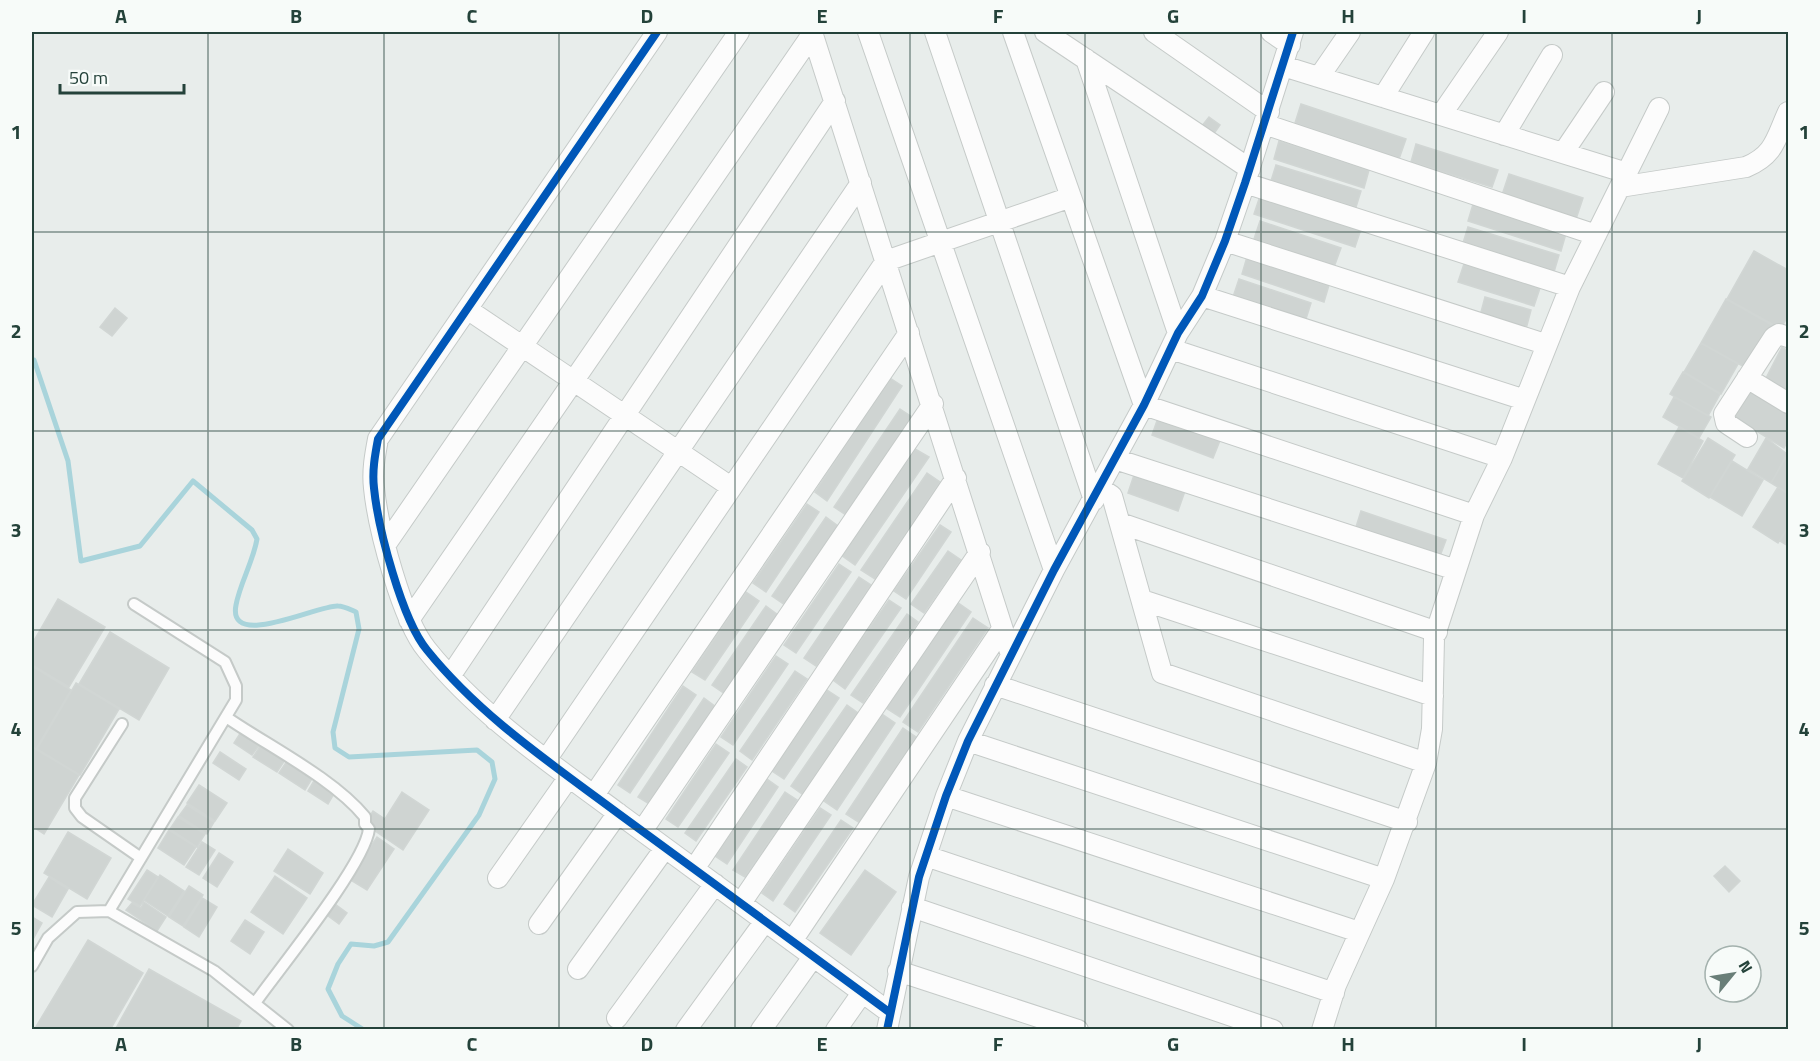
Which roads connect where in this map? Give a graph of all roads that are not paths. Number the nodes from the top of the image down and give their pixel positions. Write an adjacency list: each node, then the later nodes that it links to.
1 (657, 32): 38 (street)
2 (739, 32): 43 (street)
3 (812, 32): 20 (street); 45 (street)
4 (868, 32): 34 (street)
5 (935, 32): 31 (street)
6 (1013, 32): 30 (street)
7 (1045, 32): 15 (street)
8 (1154, 32): 24 (street)
9 (1271, 32): 13 (street)
10 (1350, 32): 17 (street)
11 (1424, 32): 19 (street)
12 (1498, 32): 23 (street)
13 (1291, 38): 16 (street)
14 (1552, 55): 25 (street)
15 (1086, 59): 27 (street); 41 (street)
16 (1283, 66): 17 (street); 24 (street)
17 (1319, 77): 19 (street)
18 (1604, 92): 26 (street)
19 (1383, 97): 23 (street)
20 (835, 101): 29 (street); 50 (street)
21 (1659, 108): 28 (street)
22 (1788, 112): 28 (street)
23 (1441, 115): 25 (street)
24 (1266, 118): 27 (street); 32 (street)
25 (1504, 135): 26 (street)
26 (1563, 153): 28 (street)
27 (1248, 176): 33 (street); 36 (street)
28 (1624, 180): 32 (street)
29 (861, 183): 35 (street); 52 (street)
30 (1071, 197): 31 (street); 49 (street)
31 (1000, 222): 34 (street); 57 (street)
32 (1596, 235): 36 (street)
33 (1225, 241): 37 (street); 42 (street)
34 (941, 242): 35 (street); 62 (street)
35 (886, 261): 39 (street); 56 (street)
36 (1570, 288): 42 (street)
37 (1202, 296): 41 (street); 46 (street)
38 (467, 309): 43 (street); 60 (street)
39 (909, 333): 48 (street); 80 (street)
40 (1788, 337): 44 (street)
41 (1174, 341): 49 (street); 53 (street)
42 (1545, 344): 46 (street)
43 (522, 346): 45 (street); 60 (street)
44 (1748, 378): 47 (street); 51 (street)
45 (573, 381): 50 (street); 66 (street)
46 (1525, 400): 53 (street)
47 (1788, 403)
48 (933, 404): 55 (street); 84 (street)
49 (1144, 405): 54 (street); 58 (street)
50 (624, 415): 52 (street); 70 (street)
51 (1747, 437)
52 (678, 451): 56 (street); 74 (street)
53 (1502, 458): 58 (street)
54 (1115, 459): 57 (street); 63 (street)
55 (956, 478): 61 (street); 88 (street)
56 (731, 487): 77 (street)
57 (1097, 494): 59 (street); 62 (street)
58 (1474, 515): 63 (street)
59 (1120, 523): 64 (street); 68 (street)
60 (386, 544): 66 (street)
61 (980, 552): 67 (street); 92 (street)
62 (1054, 570): 69 (street)
63 (1456, 570): 68 (street)
64 (1142, 600): 72 (street); 78 (street)
65 (134, 604): 73 (lane)
66 (409, 620): 70 (street)
67 (1002, 629): 69 (street); 98 (street)
68 (1437, 632): 72 (street)
69 (1011, 655): 71 (street)
70 (451, 675): 74 (street)
71 (995, 685): 76 (street); 83 (street)
72 (1433, 696): 78 (street)
73 (226, 717): 87 (lane); 105 (lane)
74 (495, 720): 77 (street)
75 (122, 724): 87 (lane)
76 (968, 741): 81 (street); 90 (street)
77 (546, 760): 79 (street)
78 (1426, 764): 83 (street)
79 (569, 777): 80 (street); 89 (street)
80 (594, 795): 82 (street)
81 (946, 796): 86 (street); 97 (street)
82 (618, 813): 84 (street); 96 (street)
83 (1407, 822): 90 (street)
84 (642, 831): 85 (street)
85 (665, 848): 88 (street); 101 (street)
86 (926, 856): 93 (street); 104 (street)
87 (141, 858): 94 (lane)
88 (694, 869): 91 (street)
89 (498, 878)
90 (1384, 879): 97 (street)
91 (715, 884): 92 (street); 106 (street)
92 (741, 903): 95 (street)
93 (912, 907): 102 (street); 113 (street)
94 (108, 911): 100 (lane); 105 (lane)
95 (765, 921): 98 (street); 109 (street)
96 (539, 924)
97 (1359, 932): 104 (street)
98 (792, 941): 99 (street)
99 (813, 957): 103 (street); 110 (street)
100 (32, 966)
101 (578, 969)
102 (898, 971): 107 (street); 112 (street)
103 (862, 993): 107 (street); 111 (street)
104 (1334, 993): 114 (street)
105 (255, 1003): 108 (lane)
106 (618, 1018)
107 (888, 1021)
108 (288, 1029)
109 (686, 1029)
110 (761, 1029)
111 (836, 1029)
112 (1078, 1029)
113 (1273, 1029)
114 (1322, 1029)

